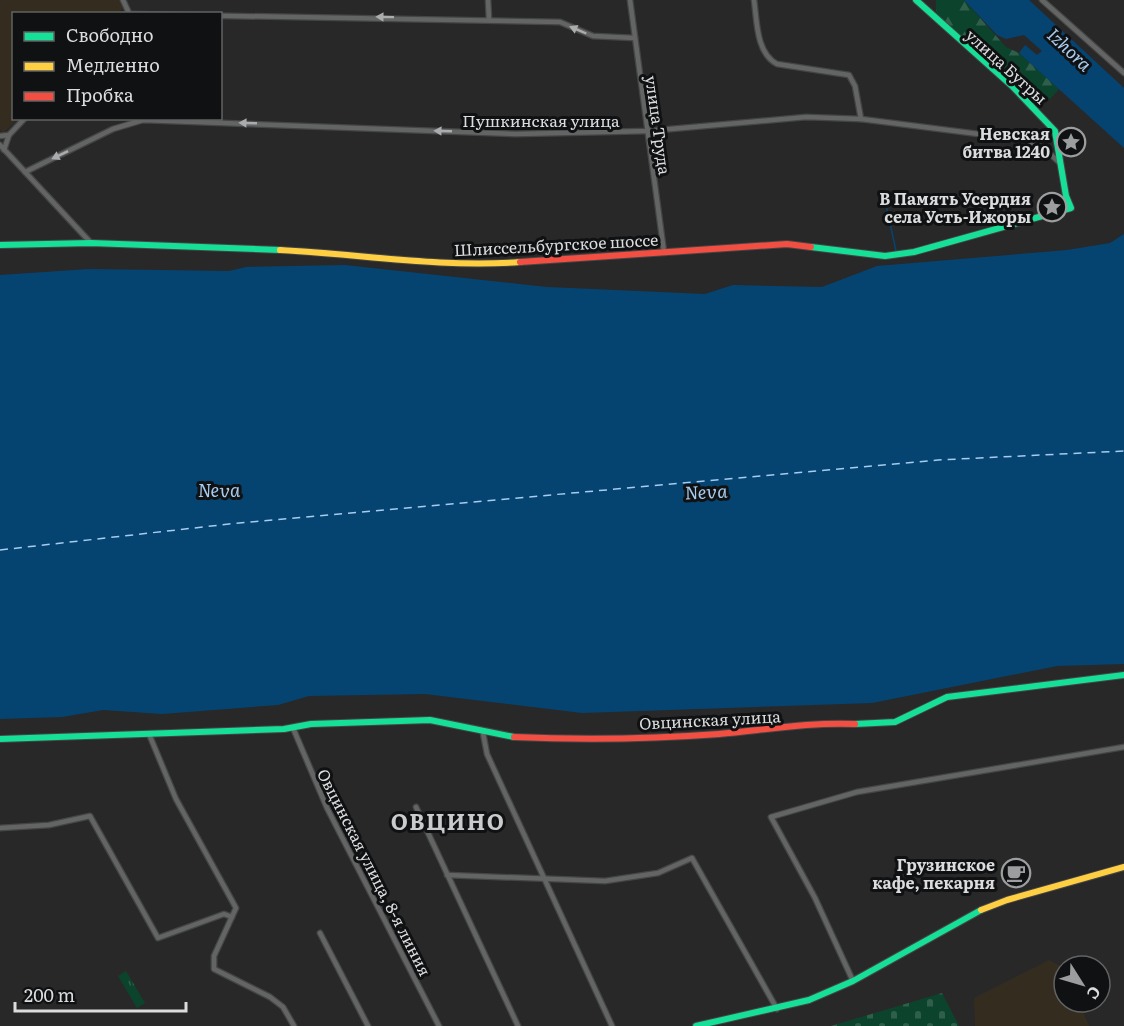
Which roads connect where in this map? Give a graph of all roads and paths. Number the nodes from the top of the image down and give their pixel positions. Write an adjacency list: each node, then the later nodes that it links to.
1 (488, 0): 7 (street)
2 (630, 0): 8 (street, улица Труда)
3 (754, 0): 10 (street)
4 (916, 0): 17 (street, улица Бугры)
5 (1042, 0): 9 (street)
6 (222, 15): 7 (street, one-way to 6)
7 (489, 19): 8 (street, one-way to 7)
8 (635, 38): 12 (street, улица Труда)
9 (1124, 73)
10 (861, 119): 12 (street, Пушкинская улица); 17 (street, Пушкинская улица)
11 (23, 120): 13 (street)
12 (648, 131): 18 (street, Пушкинская улица, one-way to 18); 22 (street, улица Труда)
13 (9, 135): 14 (street); 16 (street)
14 (0, 136)
15 (0, 145): 16 (street)
16 (4, 150): 18 (street)
17 (1060, 163): 19 (street, улица Бугры)
18 (25, 172): 20 (street)
19 (1071, 208): 22 (street, Шлиссельбургское шоссе)
20 (91, 243): 21 (street, Шлиссельбургское шоссе); 22 (street, Шлиссельбургское шоссе)
21 (0, 246)
22 (664, 252)
23 (1124, 675): 25 (street, Овцинская улица)
24 (292, 728): 25 (street, Овцинская улица); 26 (street, Овцинская улица); 40 (street, Овцинская улица, 8-я линия)
25 (483, 733): 33 (street)
26 (149, 734): 27 (street, Овцинская улица); 34 (street)
27 (0, 739)
28 (1124, 747): 36 (street)
29 (416, 807): 32 (street)
30 (0, 828): 34 (street)
31 (1124, 867): 36 (street)
32 (447, 875): 33 (street); 41 (street)
33 (541, 877): 37 (street); 42 (street)
34 (232, 917): 38 (street)
35 (320, 933): 39 (street)
36 (853, 981): 37 (street)
37 (777, 1009): 43 (street)
38 (294, 1026)
39 (368, 1026)
40 (439, 1026)
41 (518, 1026)
42 (612, 1026)
43 (696, 1026)

